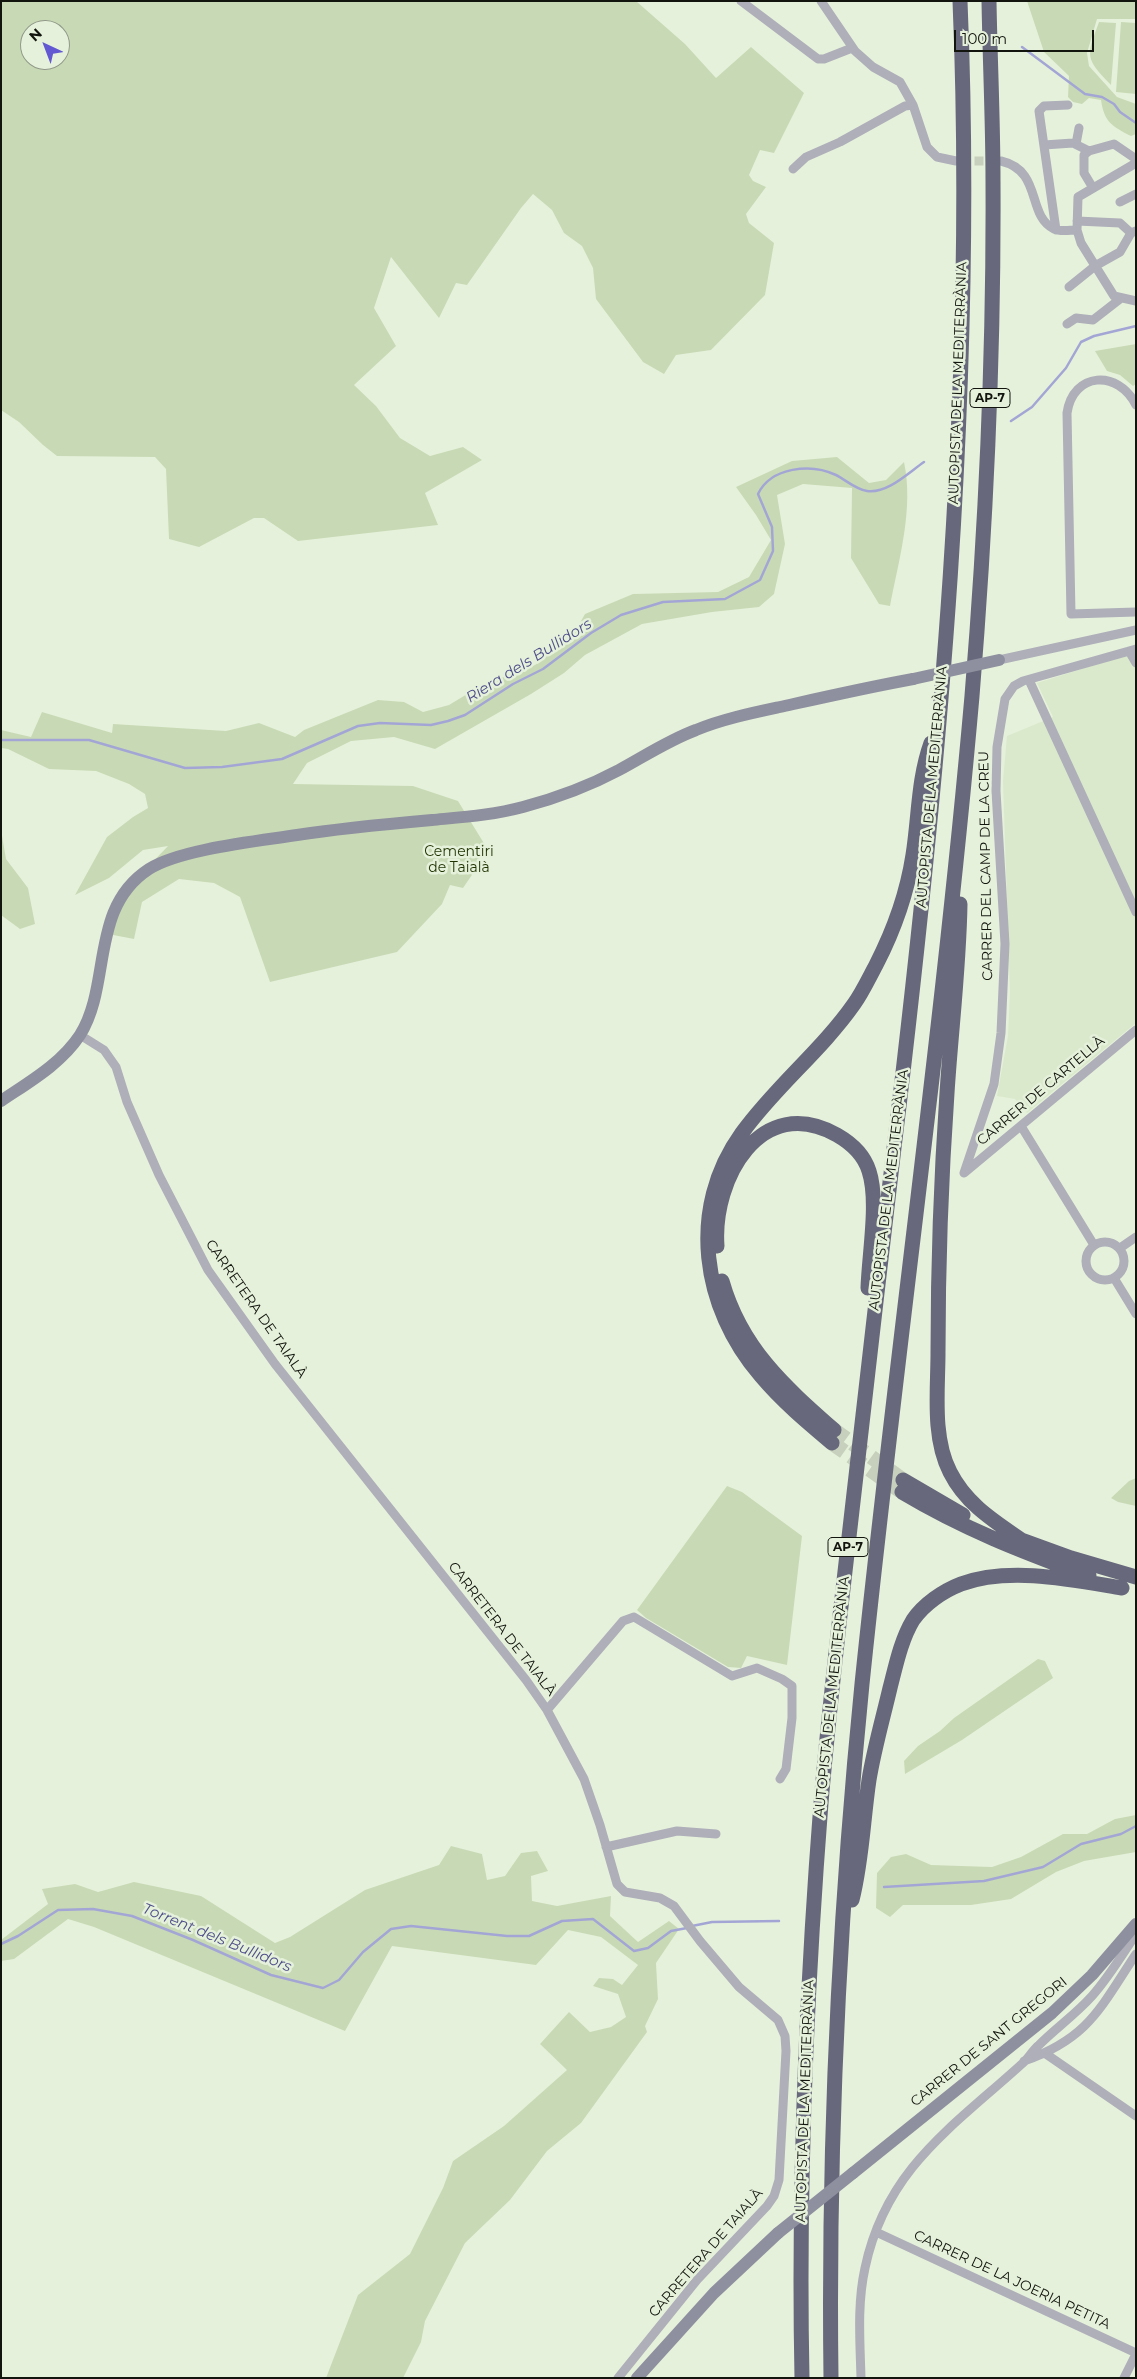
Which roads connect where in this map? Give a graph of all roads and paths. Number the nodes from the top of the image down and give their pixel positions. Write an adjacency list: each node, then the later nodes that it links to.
1 (741, 1): 5 (street)
2 (822, 1): 5 (street)
3 (960, 1): 34 (highway, AUTOPISTA DE LA MEDITERRÀNIA / AP-7)
4 (989, 1): 35 (highway, AUTOPISTA DE LA MEDITERRÀNIA / AP-7)
5 (852, 48): 6 (street)
6 (913, 105): 12 (street); 15 (street)
7 (1068, 105): 10 (street)
8 (1079, 128): 9 (street)
9 (1076, 144): 10 (street); 11 (street)
10 (1044, 145): 20 (street)
11 (1089, 151): 14 (street); 16 (street)
12 (956, 161)
13 (1001, 161): 20 (street)
14 (1136, 161): 16 (street)
15 (793, 169)
16 (1092, 188): 19 (street)
17 (1136, 194): 18 (street)
18 (1120, 202)
19 (1077, 226): 20 (street); 21 (street); 22 (street)
20 (1054, 229)
21 (1133, 232): 22 (street)
22 (1095, 266): 23 (street); 24 (street)
23 (1068, 287)
24 (1120, 299): 25 (street); 26 (street)
25 (1136, 301)
26 (1068, 324)
27 (1136, 405): 28 (street)
28 (1136, 612)
29 (1136, 630): 31 (street)
30 (1132, 650): 32 (street); 33 (street)
31 (999, 660): 38 (street, bridge)
32 (1136, 663)
33 (1026, 681): 36 (street); 41 (street, CARRER DEL CAMP DE LA CREU)
34 (939, 720): 47 (highway, AUTOPISTA DE LA MEDITERRÀNIA / AP-7); 47 (highway)
35 (962, 793): 48 (highway); 57 (highway, AUTOPISTA DE LA MEDITERRÀNIA / AP-7)
36 (1136, 912)
37 (1136, 1030): 40 (street, CARRER DE CARTELLÀ)
38 (80, 1035): 39 (street); 51 (street, CARRETERA DE TAIALÀ)
39 (1, 1101)
40 (1021, 1126): 41 (street, CARRER DE CARTELLÀ); 43 (street)
41 (964, 1173)
42 (1136, 1237): 44 (street)
43 (1094, 1245): 44 (street); 45 (street)
44 (1120, 1248): 45 (street)
45 (1114, 1278): 46 (street)
46 (1136, 1314)
47 (864, 1390): 66 (highway, AUTOPISTA DE LA MEDITERRÀNIA / AP-7)
48 (1023, 1541): 49 (highway); 50 (highway)
49 (1136, 1577)
50 (1129, 1590): 57 (highway)
51 (546, 1710): 52 (street); 54 (street, CARRETERA DE TAIALÀ)
52 (780, 1779)
53 (716, 1834): 54 (street)
54 (606, 1847): 64 (street, CARRETERA DE TAIALÀ)
55 (1136, 1924): 65 (street, CARRER DE SANT GREGORI, bridge)
56 (1136, 1934): 60 (street)
57 (843, 1936): 67 (highway, AUTOPISTA DE LA MEDITERRÀNIA / AP-7)
58 (1136, 1954): 59 (street)
59 (1046, 2054): 60 (street); 61 (street)
60 (1024, 2061): 62 (street)
61 (1136, 2116)
62 (876, 2232): 63 (street, CARRER DE LA JOERIA PETITA); 68 (street)
63 (1136, 2354): 69 (street)
64 (618, 2378)
65 (637, 2378)
66 (802, 2378)
67 (831, 2378)
68 (861, 2378)
69 (1124, 2378)

